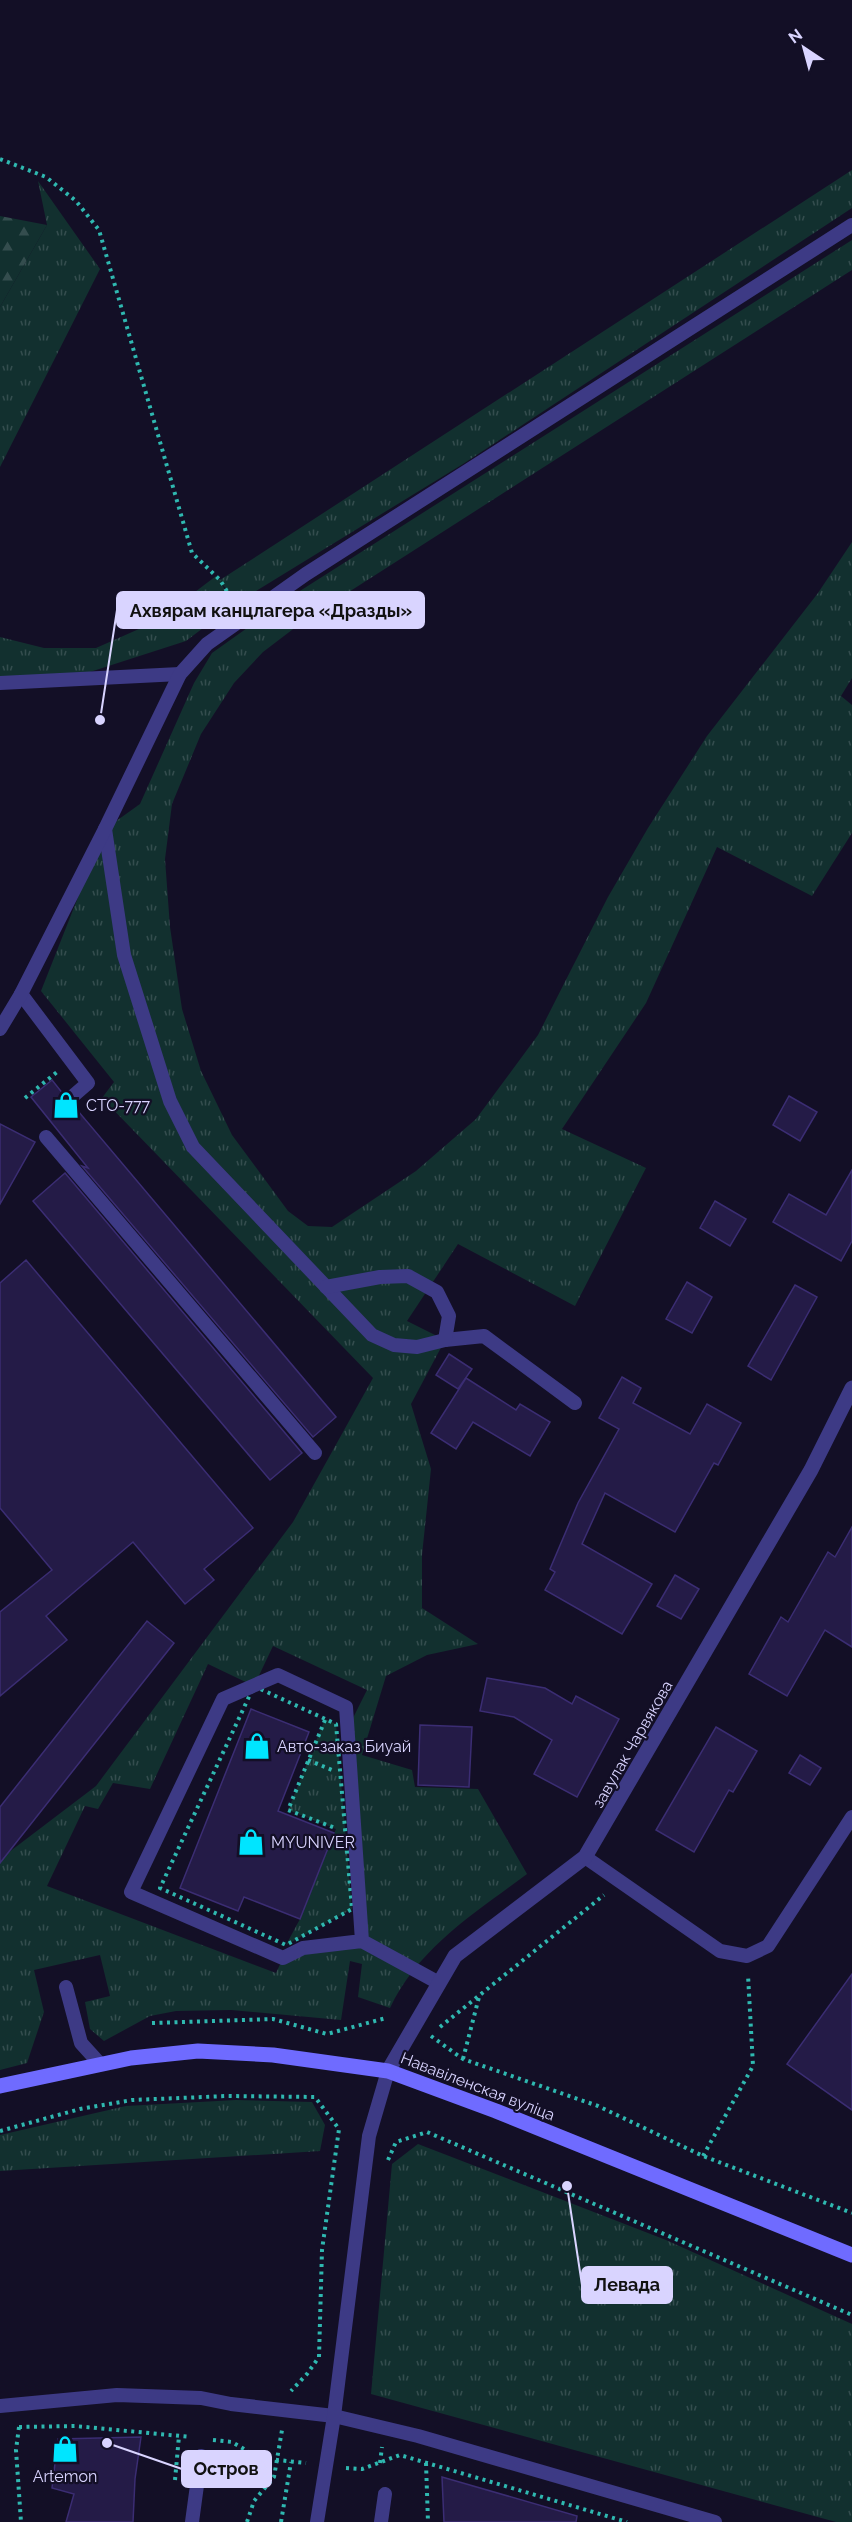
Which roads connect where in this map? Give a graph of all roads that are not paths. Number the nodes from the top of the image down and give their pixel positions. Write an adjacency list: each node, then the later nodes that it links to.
1 (852, 225): 2 (lane)
2 (180, 674): 3 (lane); 4 (lane)
3 (0, 683)
4 (105, 830): 5 (lane); 9 (lane)
5 (21, 994): 6 (lane); 7 (lane)
6 (0, 1029)
7 (73, 1096)
8 (46, 1137): 13 (lane)
9 (326, 1287): 10 (lane); 10 (lane)
10 (445, 1340): 12 (lane)
11 (852, 1388): 15 (street, завулак Чарвякова)
12 (575, 1403)
13 (315, 1453)
14 (852, 1817): 15 (lane)
15 (585, 1857): 17 (street, завулак Чарвякова)
16 (362, 1941): 16 (lane); 17 (lane)
17 (439, 1983): 20 (street, завулак Чарвякова)
18 (66, 1987): 19 (lane)
19 (100, 2064): 20 (street, Нававіленская вуліца); 21 (street, Нававіленская вуліца)
20 (388, 2071): 22 (street, Нававіленская вуліца); 24 (lane)
21 (0, 2086)
22 (852, 2255)
23 (0, 2406): 24 (lane)
24 (334, 2416): 27 (lane); 29 (lane)
25 (201, 2456): 28 (lane)
26 (385, 2494): 30 (lane)
27 (695, 2519): 31 (lane)
28 (192, 2522)
29 (317, 2522)
30 (381, 2522)
31 (715, 2522)

